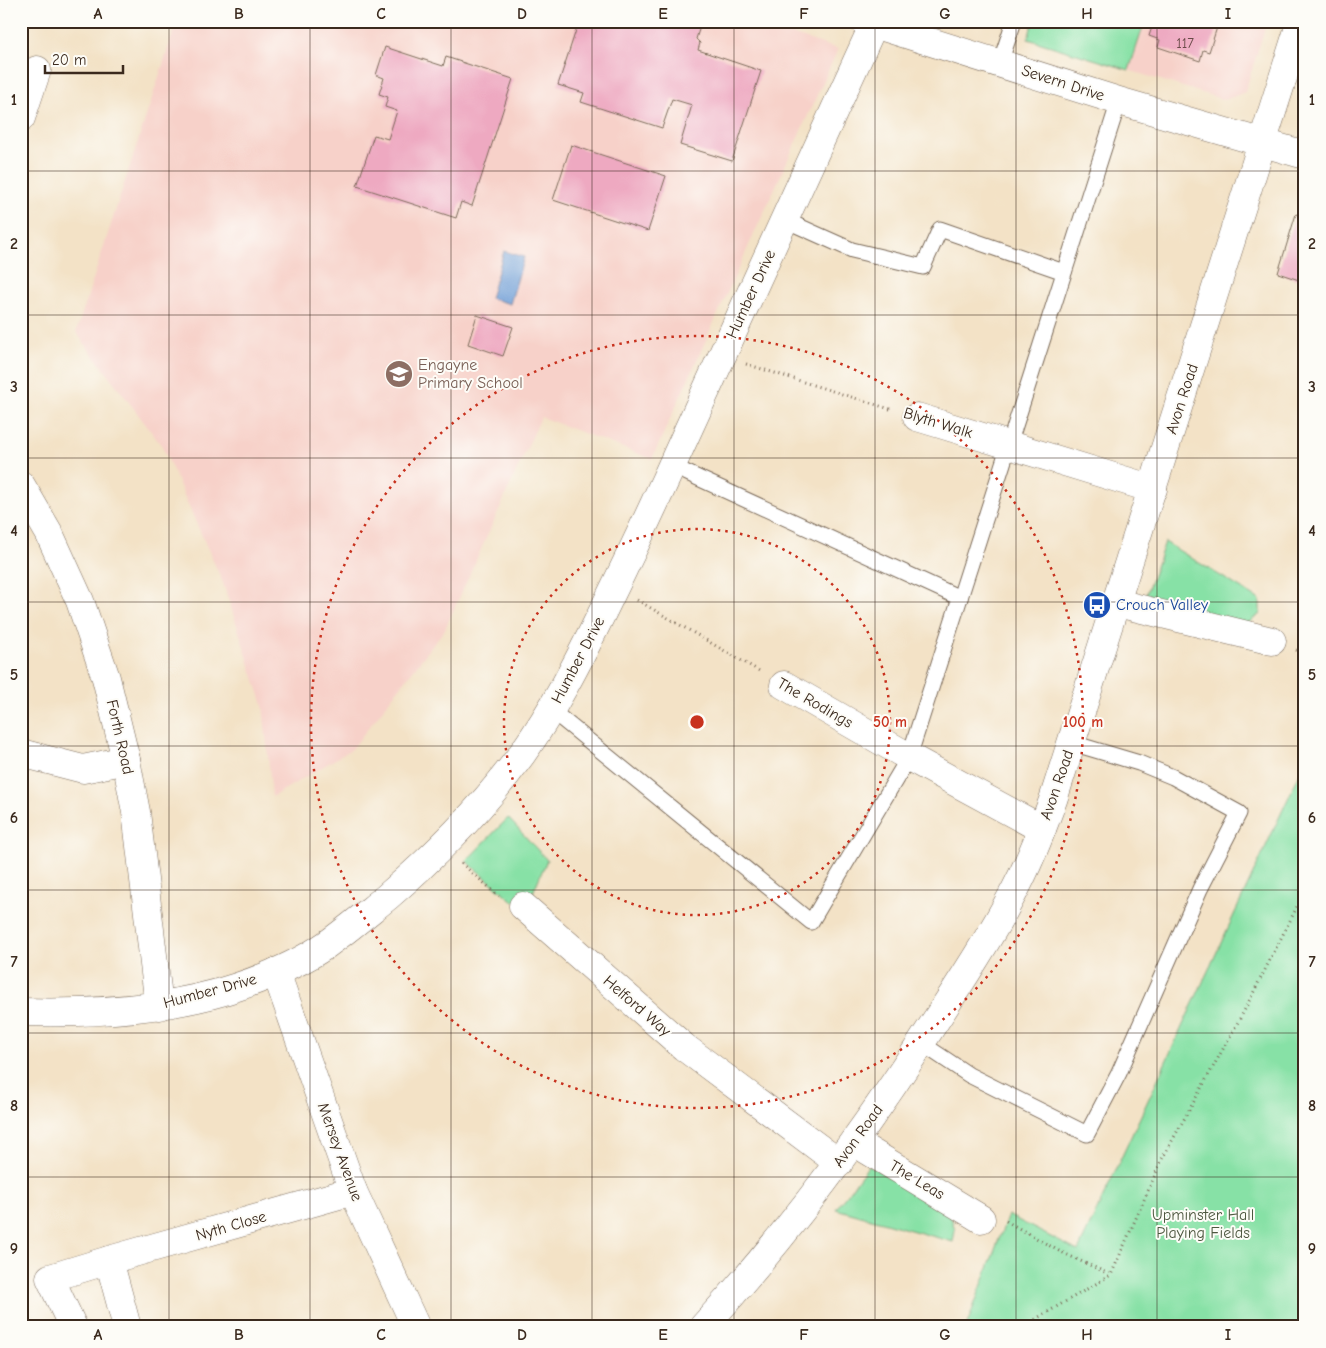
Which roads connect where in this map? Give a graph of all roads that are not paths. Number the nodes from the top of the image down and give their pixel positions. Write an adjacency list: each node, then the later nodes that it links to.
1 (1014, 21): 4 (lane)
2 (1301, 21): 8 (street, Avon Road)
3 (869, 23): 4 (street, Severn Drive); 10 (street, Humber Drive)
4 (1000, 63): 6 (street, Severn Drive)
5 (37, 70): 7 (street)
6 (1119, 101): 8 (street, Severn Drive); 11 (lane)
7 (21, 118)
8 (1263, 143): 9 (street, Severn Drive); 16 (street, Avon Road)
9 (1305, 155)
10 (785, 220): 11 (lane); 14 (street, Humber Drive)
11 (1064, 272): 13 (lane)
12 (917, 417): 13 (street, Blyth Walk)
13 (1009, 445): 16 (street, Blyth Walk); 17 (lane)
14 (672, 466): 17 (lane); 21 (street, Humber Drive)
15 (21, 485): 25 (street, Forth Road)
16 (1153, 489): 18 (street, Avon Road)
17 (960, 598): 24 (lane)
18 (1117, 602): 19 (street); 22 (street, Avon Road)
19 (1272, 641)
20 (784, 685): 24 (street, The Rodings)
21 (551, 710): 24 (lane); 28 (street, Humber Drive)
22 (1072, 743): 26 (street, Avon Road); 31 (lane)
23 (21, 753): 25 (street)
24 (909, 757): 26 (street, The Rodings)
25 (126, 760): 29 (street, Forth Road)
26 (1042, 830): 31 (street, Avon Road)
27 (523, 906): 32 (street, Helford Way)
28 (276, 972): 29 (street, Humber Drive); 33 (street, Mersey Avenue)
29 (159, 1006): 30 (street, Humber Drive)
30 (21, 1012)
31 (921, 1043): 32 (street, Avon Road)
32 (846, 1152): 34 (street, The Leas); 39 (street, Avon Road)
33 (353, 1191): 35 (street, Nyth Close); 38 (street, Mersey Avenue)
34 (981, 1218)
35 (110, 1260): 36 (street, Nyth Close); 37 (street)
36 (73, 1327)
37 (128, 1327)
38 (416, 1327)
39 (703, 1327)

